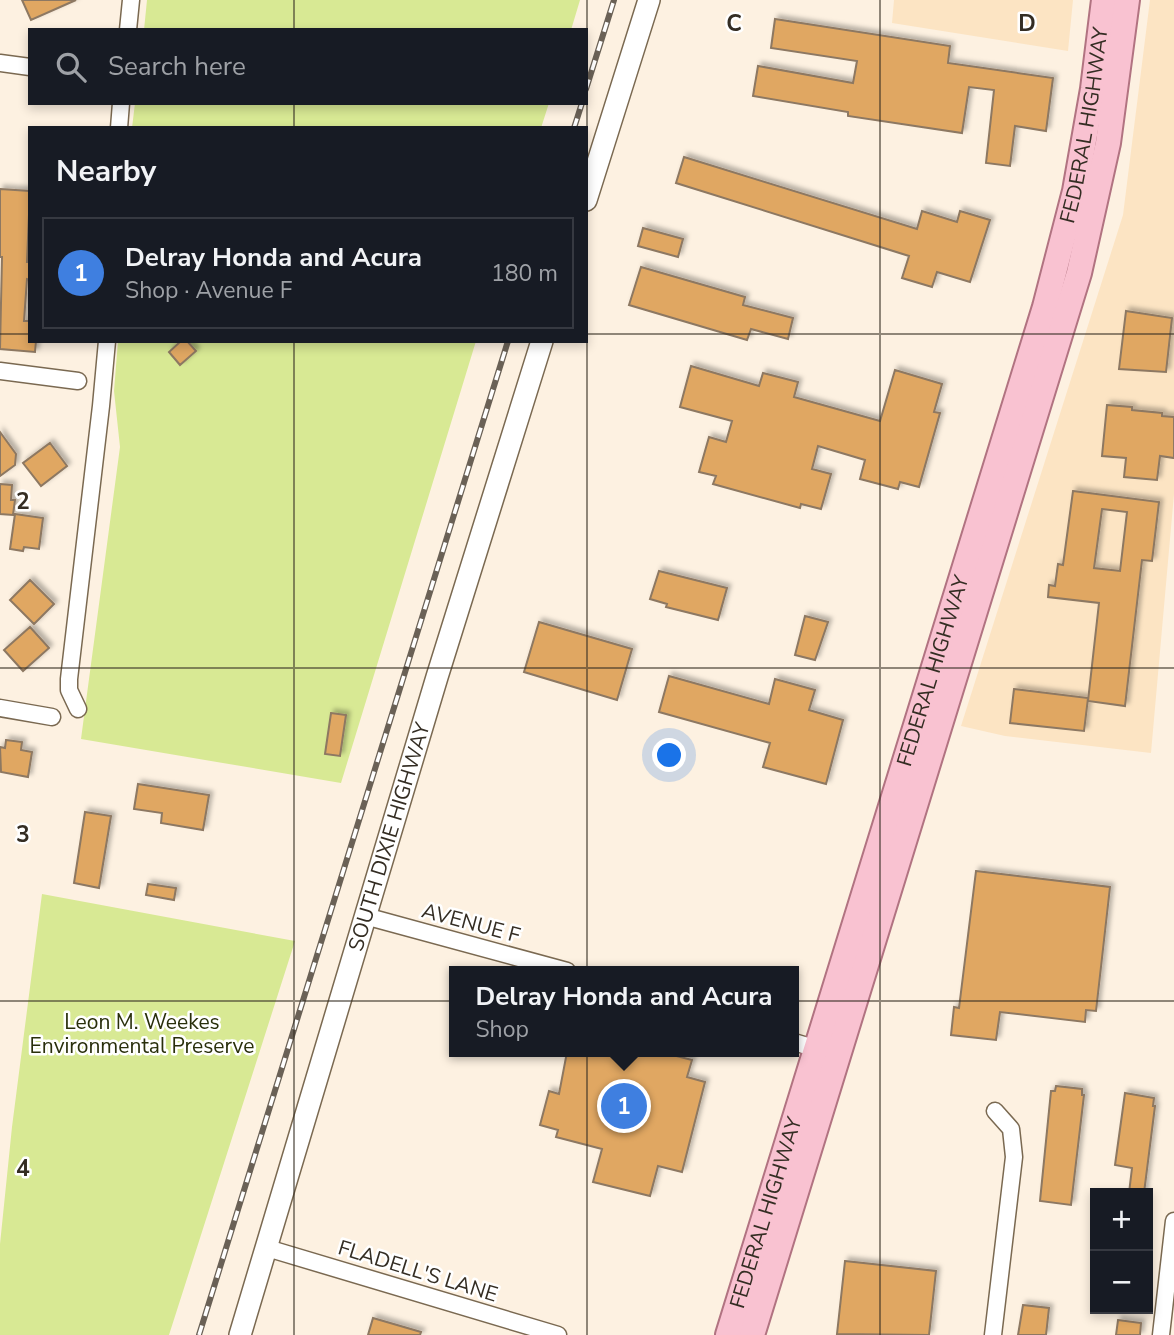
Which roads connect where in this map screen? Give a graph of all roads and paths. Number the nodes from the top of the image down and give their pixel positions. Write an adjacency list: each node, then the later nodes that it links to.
1 (131, 0): 5 (street)
2 (649, 0): 12 (street)
3 (1104, 0): 10 (main road, FEDERAL HIGHWAY)
4 (1127, 0): 11 (main road, FEDERAL HIGHWAY)
5 (128, 28)
6 (0, 63): 7 (street)
7 (28, 67)
8 (121, 105): 9 (street)
9 (119, 126)
10 (1079, 166): 11 (main road); 22 (main road, FEDERAL HIGHWAY)
11 (1097, 193): 29 (main road, FEDERAL HIGHWAY)
12 (588, 194)
13 (107, 343): 18 (street)
14 (541, 343): 20 (street, SOUTH DIXIE HIGHWAY)
15 (0, 371): 16 (street)
16 (78, 381)
17 (0, 708): 19 (street)
18 (78, 709)
19 (52, 716)
20 (365, 916): 21 (street, AVENUE F); 25 (street, SOUTH DIXIE HIGHWAY)
21 (548, 966)
22 (805, 1045): 28 (main road, FEDERAL HIGHWAY)
23 (995, 1111): 30 (street)
24 (1174, 1221): 31 (street)
25 (267, 1248): 26 (street, SOUTH DIXIE HIGHWAY); 27 (street, FLADELL'S LANE)
26 (240, 1335)
27 (558, 1335)
28 (728, 1335)
29 (752, 1335)
30 (993, 1335)
31 (1161, 1335)

